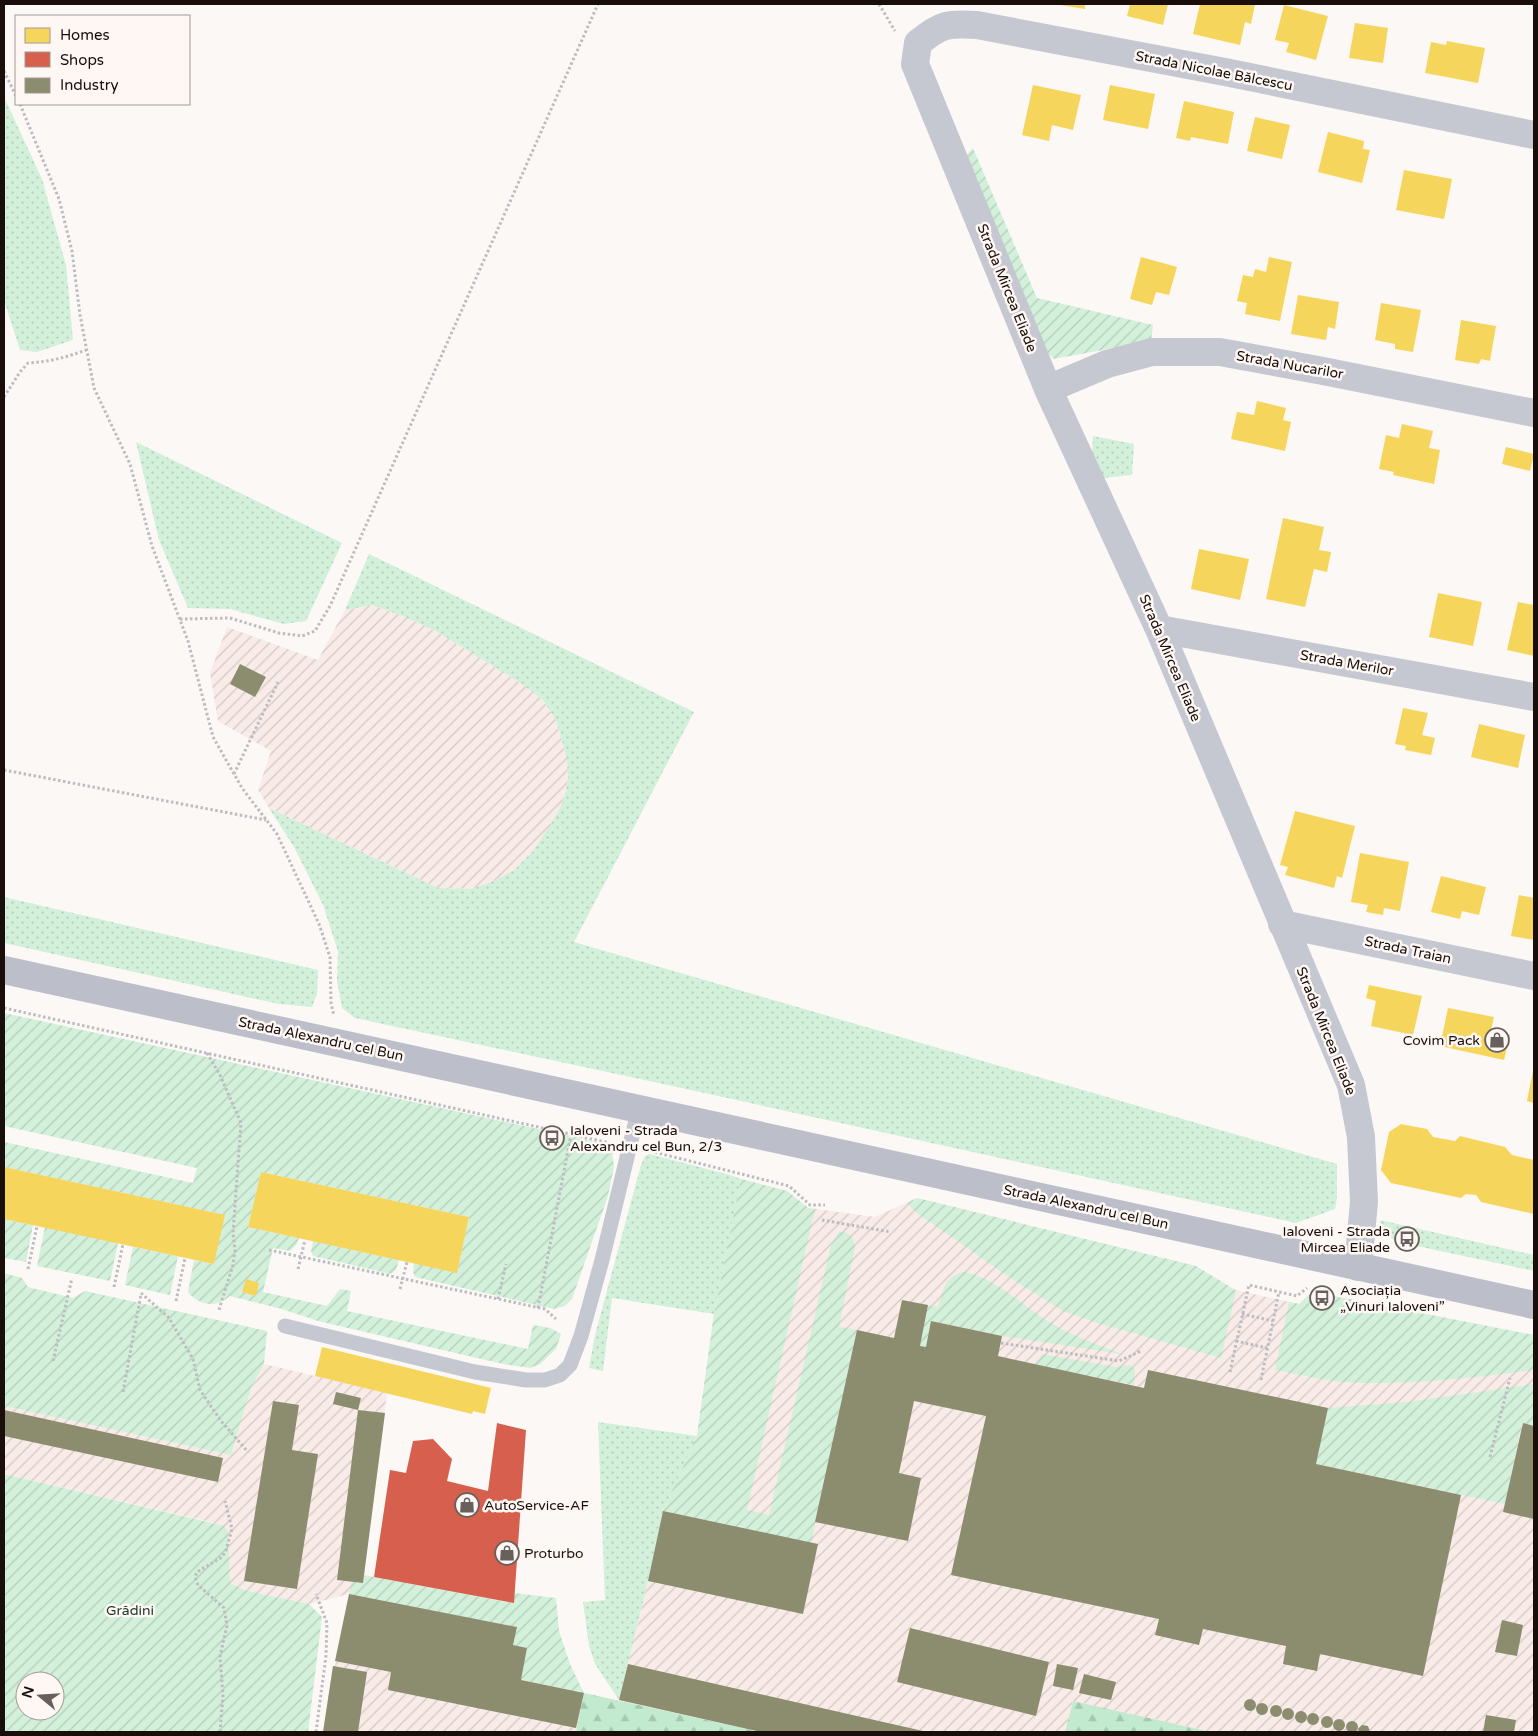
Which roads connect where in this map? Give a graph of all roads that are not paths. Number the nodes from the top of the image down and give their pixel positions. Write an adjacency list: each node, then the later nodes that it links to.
1 (915, 64): 2 (street, Strada Nicolae Bălcescu); 3 (street, Strada Mircea Eliade)
2 (1534, 135)
3 (1048, 389): 4 (street, Strada Nucarilor); 5 (street, Strada Mircea Eliade)
4 (1534, 413)
5 (1159, 629): 6 (street, Strada Merilor); 7 (street, Strada Mircea Eliade)
6 (1534, 698)
7 (1282, 924): 9 (street, Strada Traian); 11 (street, Strada Mircea Eliade)
8 (4, 970): 10 (main road, Strada Alexandru cel Bun)
9 (1534, 976)
10 (638, 1108): 11 (main road, Strada Alexandru cel Bun); 13 (lane)
11 (1358, 1267): 12 (main road, Strada Alexandru cel Bun)
12 (1534, 1305)
13 (285, 1326)

